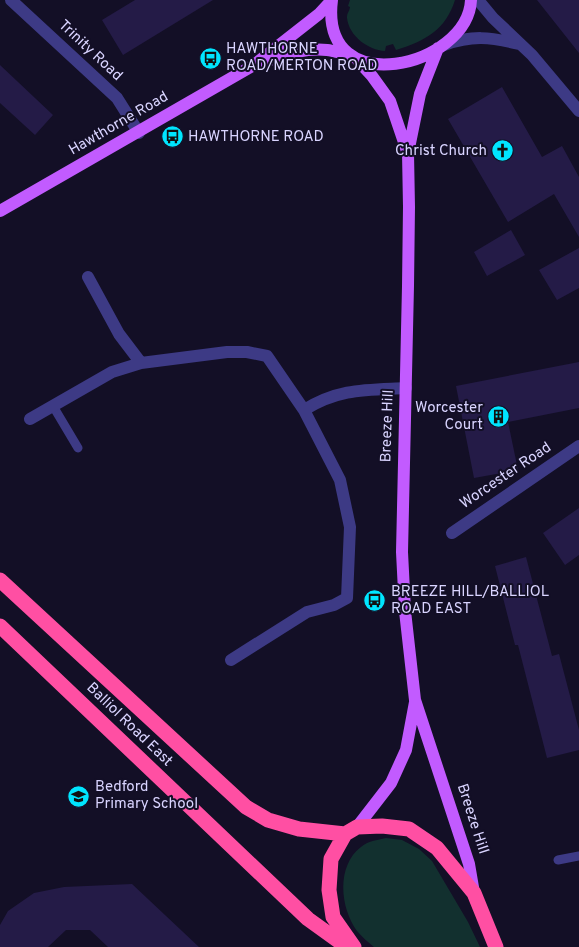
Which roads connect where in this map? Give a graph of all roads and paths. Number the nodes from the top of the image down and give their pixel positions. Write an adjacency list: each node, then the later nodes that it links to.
1 (11, 0): 10 (street, Trinity Road)
2 (332, 0): 7 (main road, Breeze Hill); 8 (main road, Hawthorne Road)
3 (471, 0): 6 (main road)
4 (478, 0): 5 (street)
5 (519, 44): 6 (street); 9 (street)
6 (441, 46): 7 (main road, Hawthorne Road); 11 (main road, Breeze Hill)
7 (354, 57): 8 (main road, Hawthorne Road); 11 (main road, Breeze Hill)
8 (254, 65): 10 (main road, Hawthorne Road)
9 (579, 111)
10 (139, 133): 12 (main road, Hawthorne Road)
11 (408, 153): 15 (main road, Breeze Hill)
12 (0, 211)
13 (88, 277): 14 (street)
14 (141, 363): 16 (street); 17 (street)
15 (406, 388): 17 (street); 25 (main road, Breeze Hill)
16 (53, 406): 18 (street); 20 (lane)
17 (304, 410): 24 (street)
18 (30, 420)
19 (579, 446): 21 (street, Worcester Road)
20 (78, 448)
21 (452, 533)
22 (0, 580): 26 (highway, Balliol Road East)
23 (0, 626): 30 (highway, Balliol Road East)
24 (231, 660)
25 (415, 700): 26 (main road, Breeze Hill); 29 (main road, Breeze Hill)
26 (351, 831): 29 (highway, Breeze Hill); 31 (highway, Breeze Hill)
27 (579, 856): 28 (lane)
28 (558, 860)
29 (474, 893): 32 (highway, Breeze Hill)
30 (347, 947)
31 (354, 947)
32 (496, 947)

